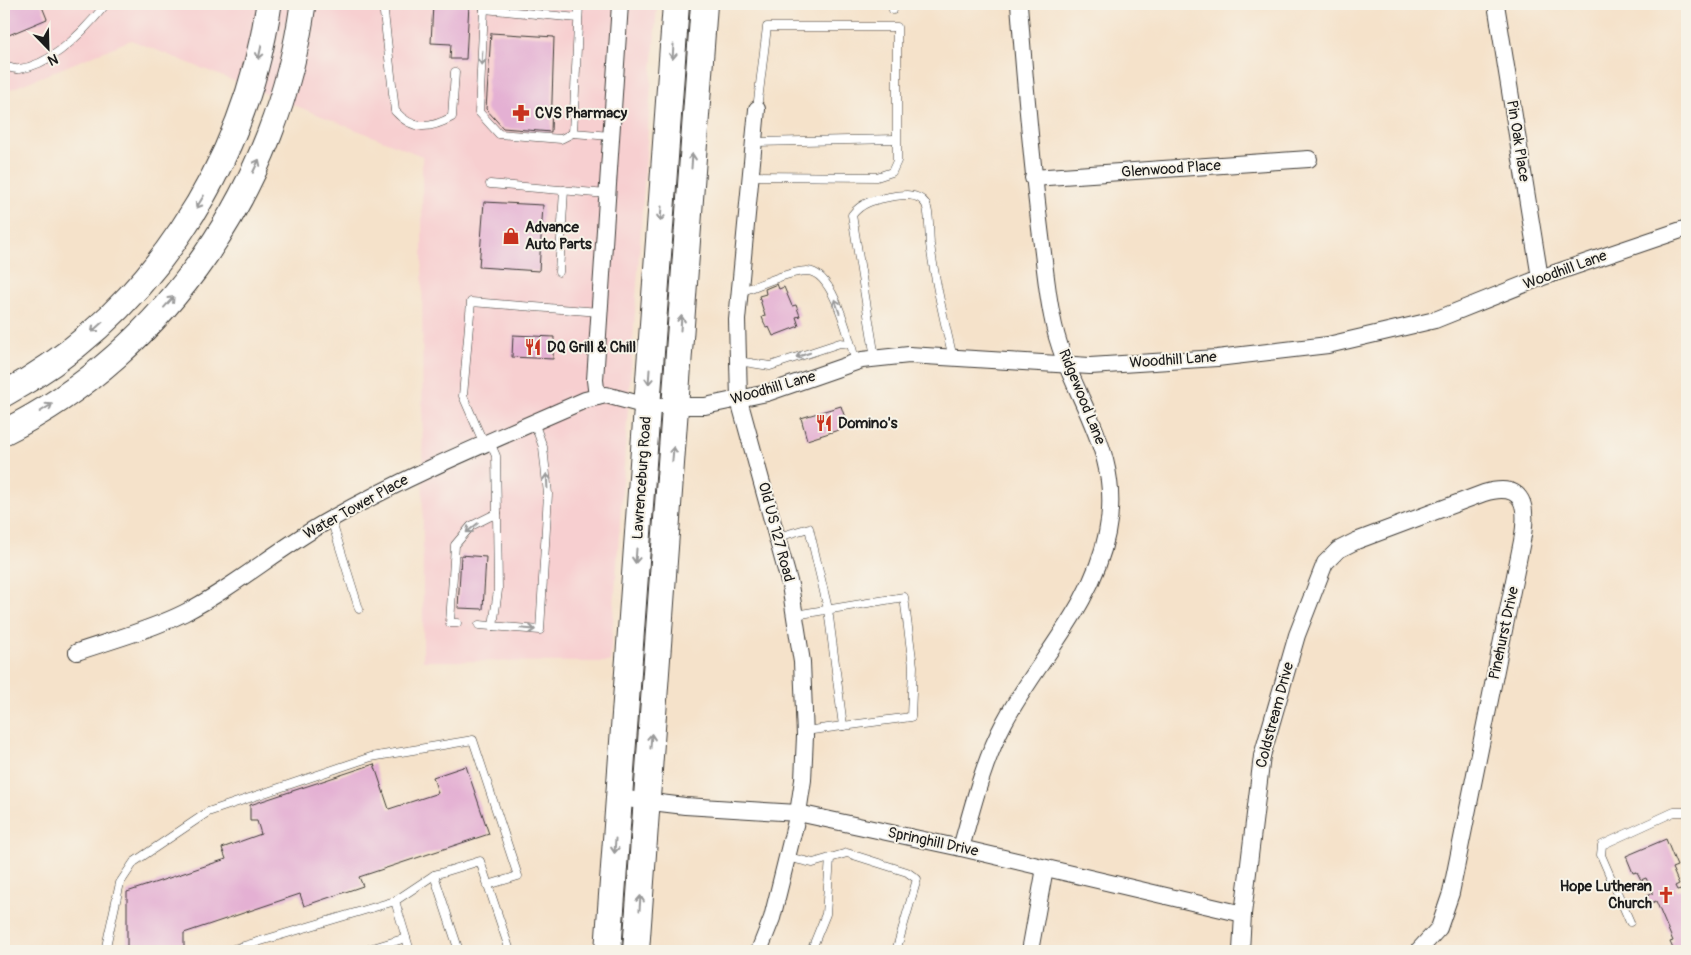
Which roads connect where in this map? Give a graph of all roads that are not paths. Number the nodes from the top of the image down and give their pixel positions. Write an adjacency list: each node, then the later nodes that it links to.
1 (106, 4): 13 (lane)
2 (269, 4): 37 (main road, one-way to 37)
3 (303, 4): 43 (main road, one-way to 3)
4 (384, 4): 14 (lane)
5 (579, 4): 12 (lane)
6 (620, 4): 17 (street)
7 (676, 4): 40 (highway, Lawrenceburg Road, one-way to 40)
8 (704, 4): 41 (highway, Lawrenceburg Road, one-way to 8)
9 (1019, 4): 22 (street, Ridgewood Lane)
10 (1496, 4): 28 (street, Pin Oak Place)
11 (485, 6): 12 (lane); 16 (lane, one-way to 16)
12 (578, 18): 16 (lane)
13 (4, 66)
14 (455, 72)
15 (757, 109): 18 (lane); 19 (street, Old US 127 Road)
16 (573, 133): 17 (lane)
17 (611, 136): 25 (street)
18 (896, 139): 19 (lane); 21 (lane)
19 (754, 142): 21 (street, Old US 127 Road)
20 (1309, 159): 22 (street, Glenwood Place)
21 (750, 176): 29 (street, Old US 127 Road)
22 (1033, 178): 36 (street, Ridgewood Lane)
23 (490, 184): 24 (lane)
24 (564, 190): 25 (lane); 27 (lane)
25 (607, 194): 30 (street)
26 (1687, 228): 28 (street, Woodhill Lane)
27 (559, 272)
28 (1540, 278): 36 (street, Woodhill Lane)
29 (740, 292): 31 (lane, one-way to 29); 34 (street, Old US 127 Road)
30 (600, 312): 38 (street); 44 (lane)
31 (850, 344): 34 (lane, one-way to 34); 35 (lane)
32 (875, 358): 33 (street, Woodhill Lane); 33 (lane); 35 (street, Woodhill Lane)
33 (953, 358): 36 (street, Woodhill Lane)
34 (738, 361): 39 (street, Old US 127 Road)
35 (856, 362): 39 (street, Woodhill Lane)
36 (1066, 366): 62 (street, Ridgewood Lane)
37 (4, 394)
38 (597, 397): 40 (street, Water Tower Place); 42 (street, Water Tower Place)
39 (739, 400): 41 (street, Woodhill Lane); 47 (street, Old US 127 Road)
40 (647, 406): 41 (street, Woodhill Lane); 58 (highway, Lawrenceburg Road, one-way to 58)
41 (676, 406): 59 (highway, Lawrenceburg Road, one-way to 41)
42 (534, 422): 44 (street, Water Tower Place); 54 (lane, one-way to 42)
43 (4, 432)
44 (487, 443): 45 (lane); 46 (street, Water Tower Place)
45 (496, 513): 52 (lane, one-way to 52); 54 (lane)
46 (331, 519): 49 (lane); 55 (street, Water Tower Place)
47 (778, 537): 50 (lane); 51 (street, Old US 127 Road)
48 (1338, 550): 69 (street, Coldstream Drive); 85 (street, Pinehurst Drive)
49 (359, 609)
50 (828, 609): 51 (lane); 56 (lane); 56 (lane)
51 (795, 615): 57 (street, Old US 127 Road)
52 (457, 624)
53 (479, 625): 54 (lane)
54 (493, 626)
55 (77, 652)
56 (842, 726): 57 (lane)
57 (805, 731): 61 (street, Old US 127 Road)
58 (618, 798): 59 (street, Springhill Drive); 78 (highway, Lawrenceburg Road, one-way to 78)
59 (647, 801): 61 (street, Springhill Drive); 79 (highway, Lawrenceburg Road, one-way to 59)
60 (1687, 812): 70 (lane)
61 (798, 813): 62 (street, Springhill Drive); 63 (street, Old US 127 Road)
62 (961, 848): 65 (street, Springhill Drive)
63 (787, 857): 64 (lane); 80 (street, Old US 127 Road)
64 (830, 858): 81 (lane); 82 (lane)
65 (1045, 868): 69 (street, Springhill Drive); 83 (street)
66 (434, 875): 67 (lane); 68 (lane); 76 (lane)
67 (488, 886): 72 (lane); 77 (lane)
68 (395, 901): 71 (lane); 73 (lane)
69 (1243, 914): 84 (street, Coldstream Drive)
70 (1630, 922)
71 (406, 938): 74 (lane); 75 (lane)
72 (105, 951)
73 (227, 951)
74 (363, 951)
75 (410, 951)
76 (459, 951)
77 (510, 951)
78 (608, 951)
79 (636, 951)
80 (759, 951)
81 (811, 951)
82 (896, 951)
83 (1030, 951)
84 (1241, 951)
85 (1418, 951)

